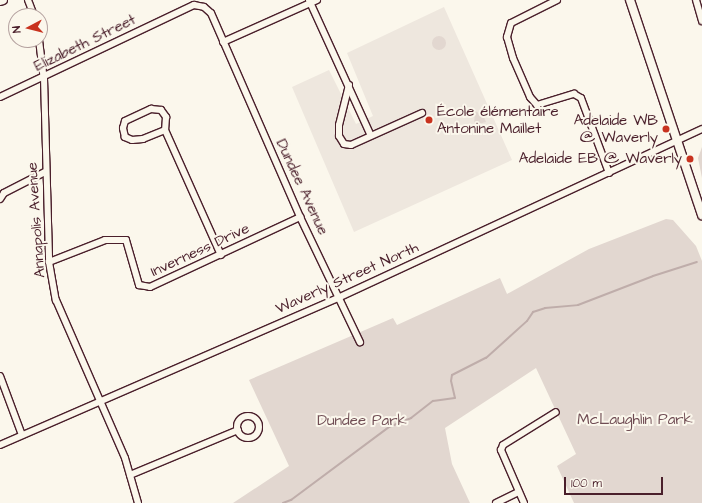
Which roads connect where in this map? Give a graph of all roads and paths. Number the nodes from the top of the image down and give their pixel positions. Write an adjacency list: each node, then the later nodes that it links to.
1 (317, 0): 5 (street)
2 (557, 0): 18 (street)
3 (630, 0): 16 (main road)
4 (696, 0): 6 (street)
5 (309, 1): 7 (street); 10 (street)
6 (702, 21)
7 (223, 42): 9 (street, Elizabeth Street); 21 (street, Dundee Avenue)
8 (40, 48): 9 (street, Annapolis Avenue)
9 (44, 78): 11 (street, Elizabeth Street); 17 (street, Annapolis Avenue)
10 (349, 85): 15 (street); 15 (street)
11 (0, 97)
12 (422, 113): 15 (street)
13 (702, 129): 16 (street, Waverly Street North)
14 (165, 130): 14 (street); 22 (street)
15 (371, 136)
16 (678, 141): 18 (street, Waverly Street North); 20 (main road)
17 (45, 172): 19 (street); 23 (street, Annapolis Avenue)
18 (609, 173): 24 (street, Waverly Street North)
19 (0, 199)
20 (702, 215)
21 (300, 217): 22 (street, Inverness Drive); 24 (street, Dundee Avenue)
22 (221, 255): 23 (street, Inverness Drive)
23 (49, 262): 27 (street, Annapolis Avenue)
24 (340, 297): 25 (street, Dundee Avenue); 27 (street, Waverly Street North)
25 (360, 342)
26 (0, 376): 30 (street)
27 (98, 401): 30 (street, Waverly Street North); 32 (street, Annapolis Avenue)
28 (556, 412): 33 (street)
29 (238, 430): 32 (street)
30 (22, 435): 31 (street, Waverly Street North)
31 (0, 445)
32 (130, 475): 34 (street, Annapolis Avenue)
33 (519, 492): 36 (street); 37 (street)
34 (138, 502): 35 (street)
35 (131, 503)
36 (496, 503)
37 (524, 503)

